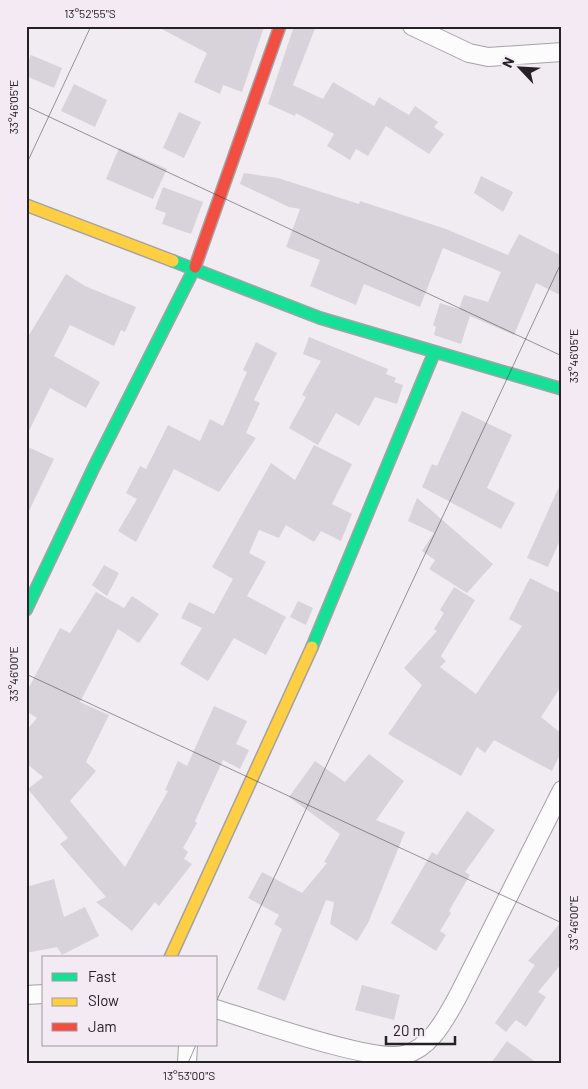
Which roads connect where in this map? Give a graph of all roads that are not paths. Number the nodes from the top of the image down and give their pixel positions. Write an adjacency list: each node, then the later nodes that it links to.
1 (280, 26): 5 (street)
2 (412, 26): 3 (street)
3 (562, 52)
4 (26, 205): 5 (street)
5 (194, 271): 6 (street); 8 (street)
6 (434, 353): 7 (street); 10 (street)
7 (562, 388)
8 (26, 610)
9 (562, 790): 13 (street)
10 (171, 956)
11 (42, 994): 12 (street)
12 (26, 995)
13 (218, 1010)
14 (188, 1046): 15 (street)
15 (187, 1063)

